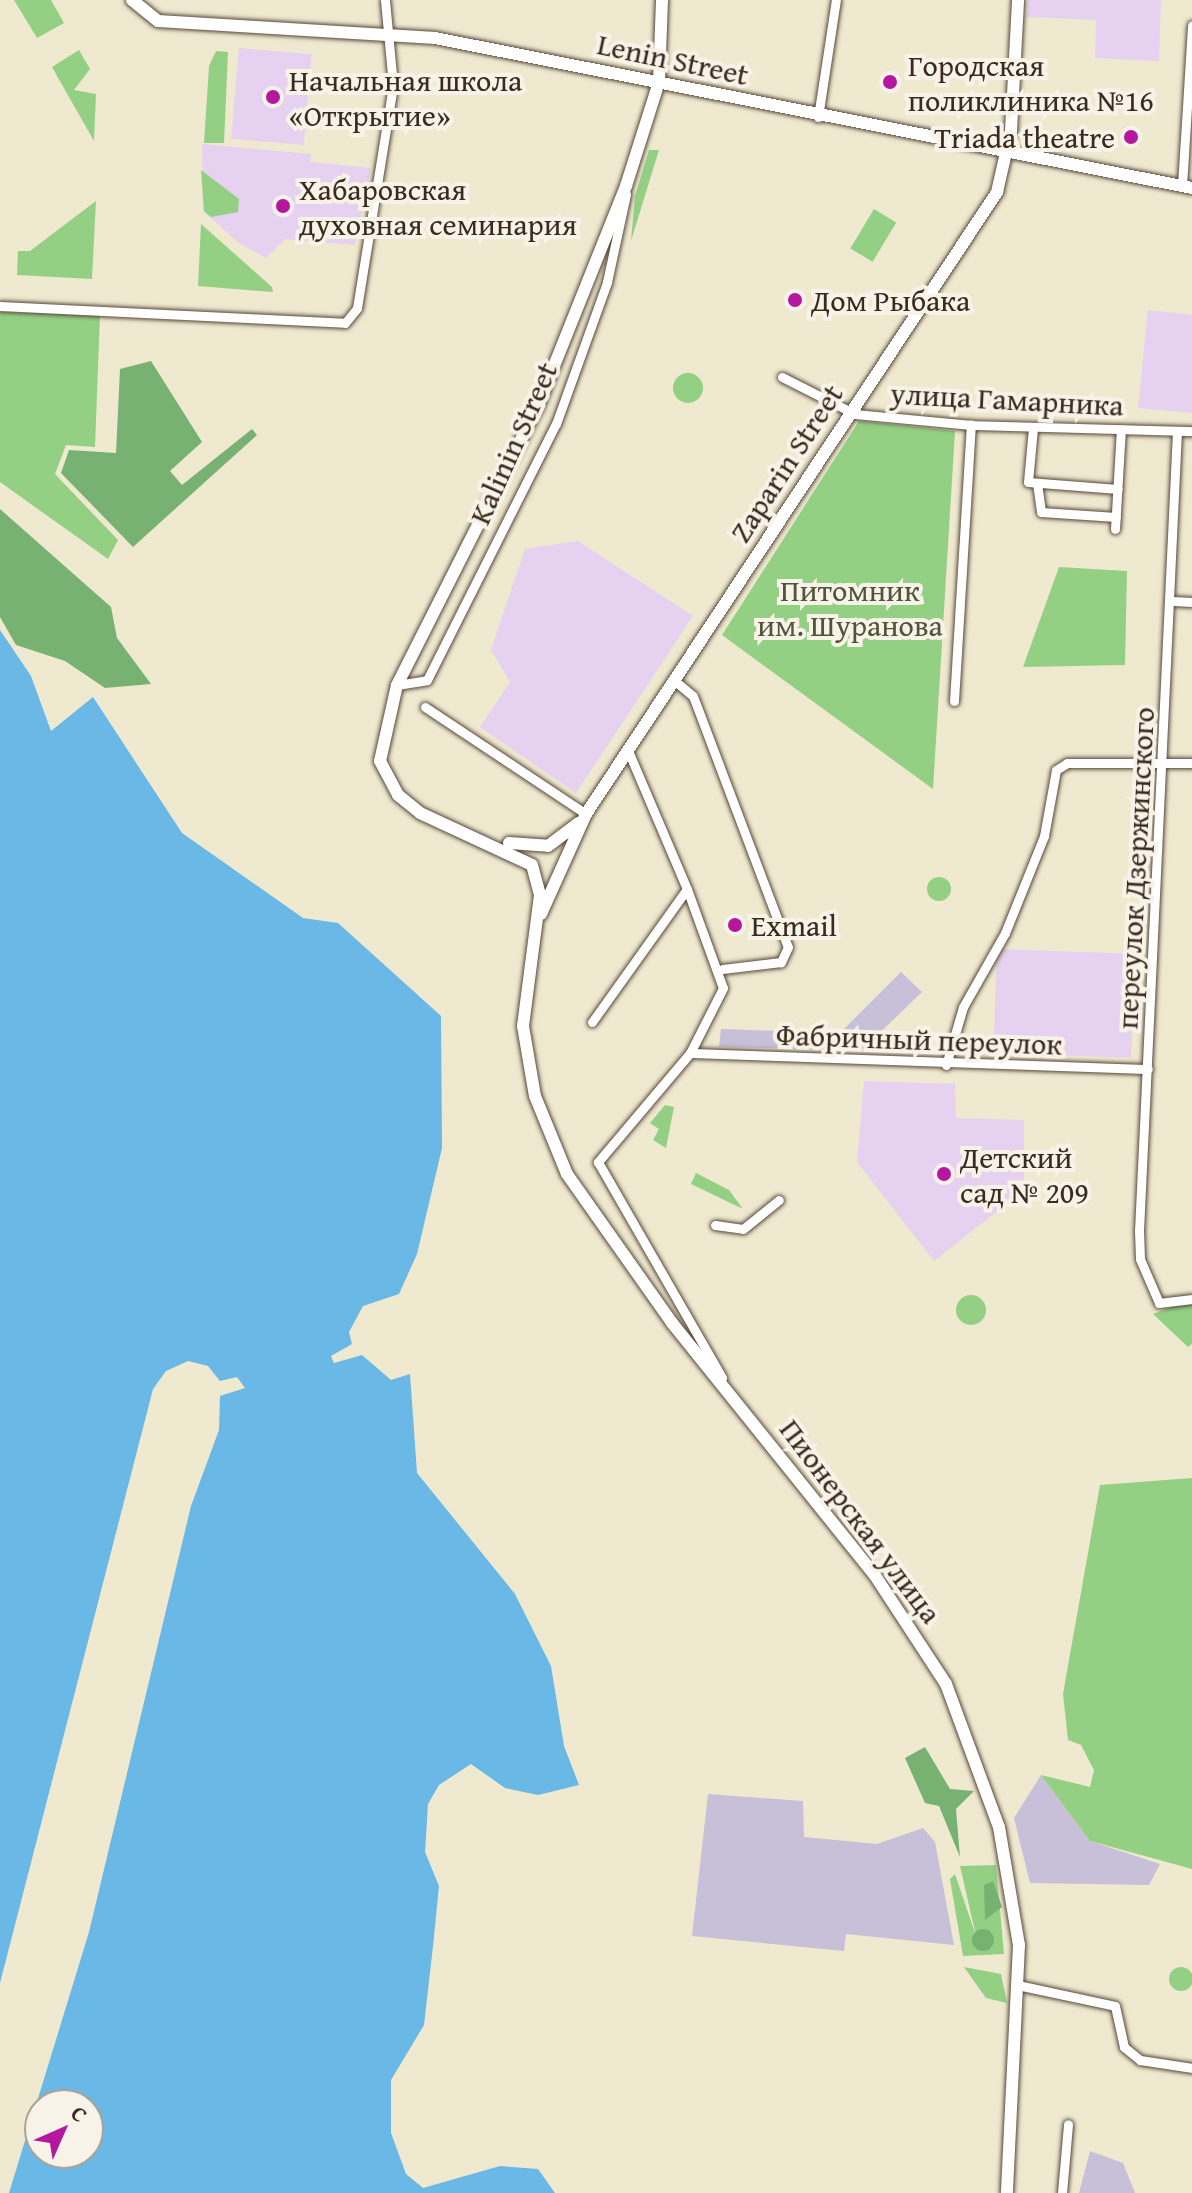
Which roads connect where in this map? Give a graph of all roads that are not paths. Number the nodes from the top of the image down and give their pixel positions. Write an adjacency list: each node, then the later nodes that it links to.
1 (132, 0): 7 (main road, Lenin Street)
2 (385, 0): 7 (street)
3 (662, 0): 8 (main road, Kalinin Street)
4 (836, 0): 9 (street)
5 (1018, 0): 10 (main road, Zaparin Street)
6 (1192, 25): 12 (street)
7 (393, 37): 8 (main road, Lenin Street); 13 (street)
8 (659, 82): 9 (main road, Lenin Street); 11 (main road, Kalinin Street)
9 (818, 117): 10 (main road, Lenin Street)
10 (1007, 151): 12 (main road, Lenin Street); 15 (main road, Zaparin Street)
11 (626, 186): 28 (main road, Kalinin Street); 28 (street, Kalinin Street)
12 (1187, 187)
13 (0, 306)
14 (782, 377): 15 (street, улица Гамарника)
15 (852, 412): 16 (street, улица Гамарника); 27 (main road, Zaparin Street)
16 (971, 425): 17 (street, улица Гамарника); 29 (street)
17 (1033, 428): 18 (street, улица Гамарника); 21 (street)
18 (1121, 429): 19 (street, улица Гамарника); 22 (street)
19 (1177, 431): 20 (street, улица Гамарника); 25 (street, переулок Дзержинского)
20 (1192, 431)
21 (1037, 483): 22 (street); 23 (street)
22 (1118, 489): 23 (street)
23 (1116, 517): 24 (street)
24 (1115, 529)
25 (1173, 601): 26 (street); 32 (street, переулок Дзержинского)
26 (1192, 602)
27 (675, 681): 31 (main road, Zaparin Street); 38 (street)
28 (397, 685): 35 (main road, Kalinin Street)
29 (954, 701)
30 (425, 707): 34 (street)
31 (628, 751): 34 (main road, Zaparin Street); 36 (street)
32 (1165, 762): 33 (street); 41 (street); 42 (street, переулок Дзержинского)
33 (1192, 763)
34 (586, 814): 35 (main road); 37 (main road, Zaparin Street)
35 (474, 835): 37 (main road, Пионерская улица)
36 (687, 889): 38 (street); 39 (street)
37 (533, 936): 46 (main road, Пионерская улица)
38 (722, 969): 40 (street)
39 (592, 1022)
40 (690, 1053): 41 (street, Фабричный переулок); 46 (street)
41 (946, 1065): 42 (street, Фабричный переулок)
42 (1148, 1069): 45 (street, переулок Дзержинского)
43 (779, 1200): 44 (street)
44 (715, 1225)
45 (1192, 1299)
46 (730, 1391): 47 (main road, Пионерская улица)
47 (1022, 1986): 48 (street); 50 (main road, Пионерская улица)
48 (1192, 2068)
49 (1068, 2124): 51 (street)
50 (1007, 2193)
51 (1062, 2193)

